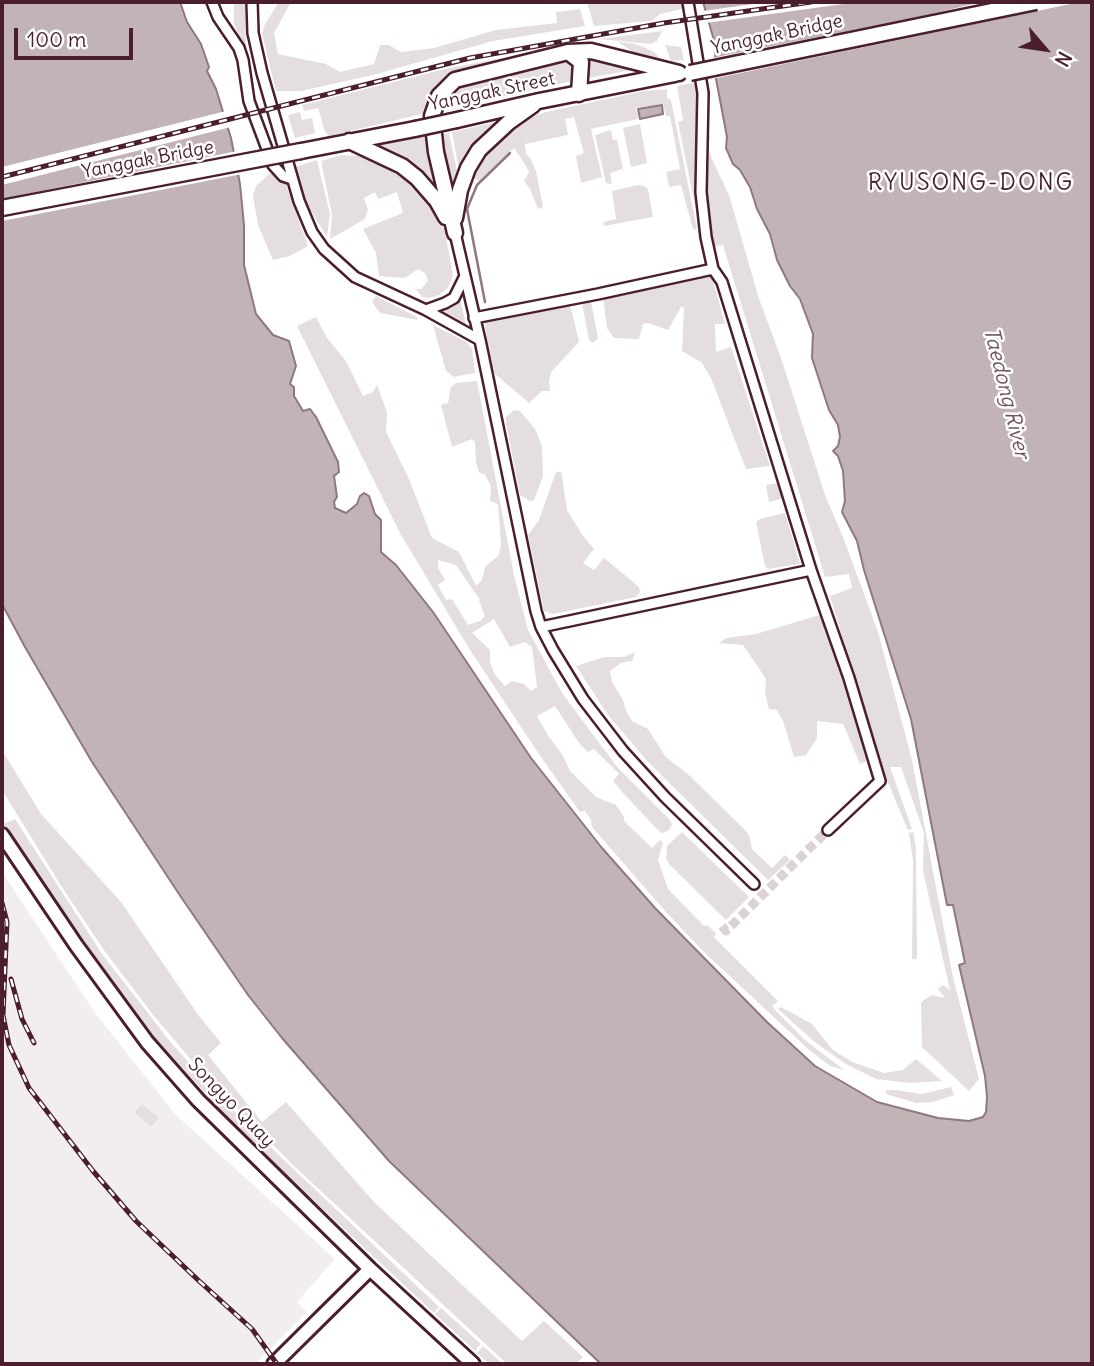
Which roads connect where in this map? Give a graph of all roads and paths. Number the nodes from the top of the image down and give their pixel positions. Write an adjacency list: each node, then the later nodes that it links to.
1 (212, 2): 11 (street)
2 (252, 2): 11 (street)
3 (688, 2): 14 (street)
4 (1036, 2): 6 (main road, Yanggak Bridge, bridge)
5 (568, 52): 6 (main road); 7 (main road); 13 (main road)
6 (685, 73): 7 (main road, Yanggak Street)
7 (579, 93): 8 (main road, Yanggak Street)
8 (539, 101): 9 (main road, Yanggak Street, bridge); 13 (main road)
9 (349, 141): 10 (main road, Yanggak Street); 13 (main road)
10 (301, 151): 12 (main road, Yanggak Bridge, bridge)
11 (292, 179): 16 (street)
12 (2, 208)
13 (455, 233): 15 (street)
14 (713, 269): 17 (street); 19 (street)
15 (464, 278): 16 (street); 17 (street)
16 (426, 310): 18 (street)
17 (474, 318): 18 (street)
18 (480, 340): 20 (street)
19 (811, 570): 20 (street); 21 (street)
20 (541, 626): 23 (street)
21 (828, 830)
22 (2, 835): 24 (main road, Songyo Quay)
23 (754, 884)
24 (370, 1269): 25 (main road); 26 (main road, Songyo Quay)
25 (274, 1364)
26 (472, 1364)

